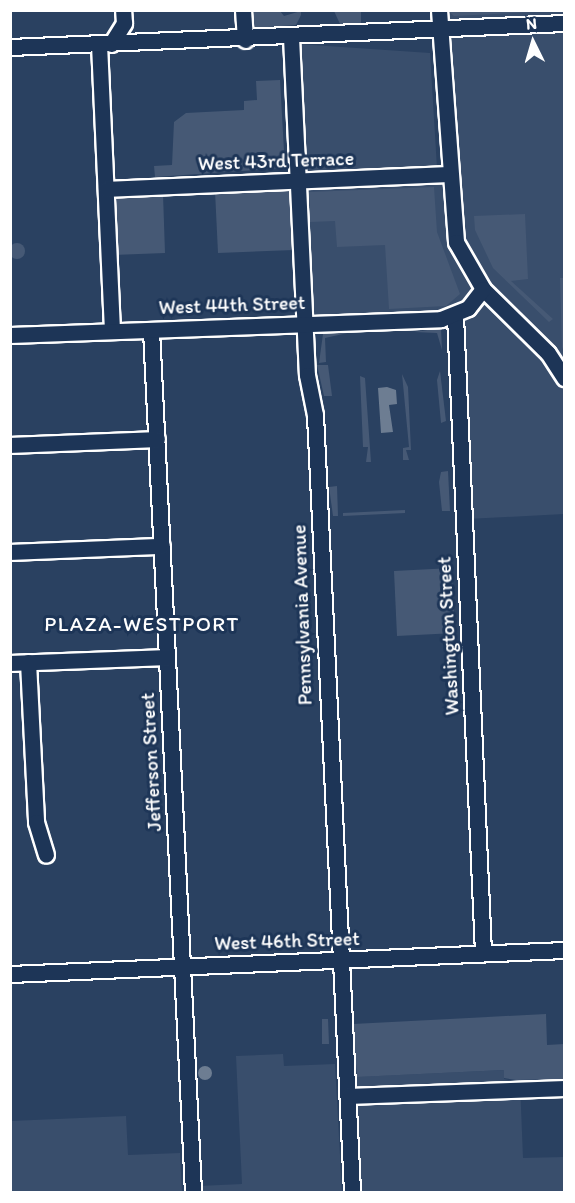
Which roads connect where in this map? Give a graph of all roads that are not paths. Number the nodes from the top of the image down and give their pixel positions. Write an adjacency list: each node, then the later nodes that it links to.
1 (243, 10): 7 (street)
2 (439, 10): 5 (street)
3 (123, 17): 8 (street); 9 (street)
4 (564, 23): 5 (street)
5 (440, 30): 6 (street); 11 (street)
6 (291, 37): 7 (street); 12 (street, Pennsylvania Avenue)
7 (245, 40): 8 (street)
8 (139, 43): 9 (street)
9 (105, 44): 10 (street); 13 (street)
10 (10, 48)
11 (447, 174): 12 (street, West 43rd Terrace); 14 (street)
12 (297, 181): 13 (street, West 43rd Terrace); 16 (street, Pennsylvania Avenue)
13 (106, 189): 18 (street)
14 (483, 289): 15 (street); 20 (street)
15 (455, 316): 16 (street, West 44th Street); 30 (street, Washington Street)
16 (304, 324): 17 (street, West 44th Street); 31 (street, Pennsylvania Avenue)
17 (151, 330): 18 (street, West 44th Street); 21 (street, Jefferson Street)
18 (112, 331): 19 (street, West 44th Street)
19 (10, 335)
20 (564, 378)
21 (157, 439): 22 (street); 23 (street, Jefferson Street)
22 (10, 445)
23 (162, 546): 24 (street); 25 (street, Jefferson Street)
24 (10, 552)
25 (167, 657): 27 (street); 32 (street, Jefferson Street)
26 (10, 663): 27 (street)
27 (28, 663): 28 (street)
28 (46, 854)
29 (564, 950): 30 (street, West 46th Street)
30 (483, 954): 31 (street, West 46th Street)
31 (338, 960): 32 (street, West 46th Street); 35 (street, Pennsylvania Avenue)
32 (182, 966): 33 (street, West 46th Street); 36 (street, Jefferson Street)
33 (10, 974)
34 (564, 1088): 35 (street)
35 (348, 1096): 37 (street, Pennsylvania Avenue)
36 (193, 1192)
37 (352, 1192)

